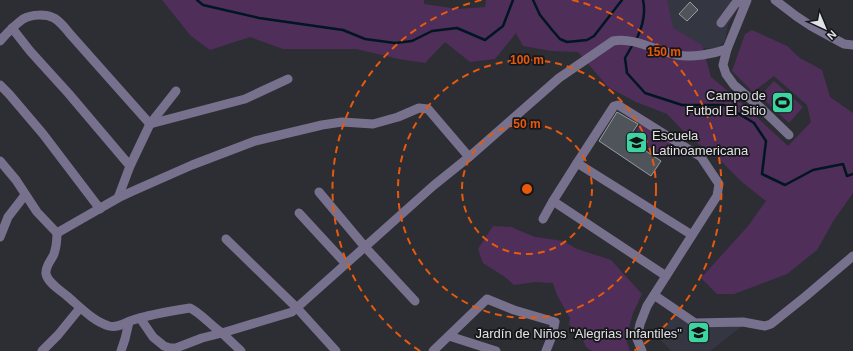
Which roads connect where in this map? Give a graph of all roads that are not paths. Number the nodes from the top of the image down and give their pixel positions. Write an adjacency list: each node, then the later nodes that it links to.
1 (743, 0): 4 (street)
2 (747, 0): 8 (street)
3 (775, 0): 7 (street)
4 (721, 23)
5 (12, 28): 6 (street); 12 (street); 17 (street)
6 (0, 41)
7 (853, 45)
8 (727, 49): 13 (street); 14 (street)
9 (288, 78): 12 (street)
10 (0, 85): 22 (street)
11 (176, 91): 12 (street)
12 (150, 124): 17 (street)
13 (789, 135)
14 (469, 157): 20 (street); 29 (street)
15 (0, 161): 19 (street)
16 (577, 163): 21 (street); 26 (street); 26 (street)
17 (130, 166): 20 (street)
18 (319, 192): 29 (street)
19 (26, 195): 25 (street); 27 (street)
20 (118, 198): 22 (street)
21 (553, 201): 24 (street); 32 (street)
22 (100, 209): 25 (street)
23 (299, 213): 31 (street)
24 (543, 219)
25 (57, 233): 35 (street)
26 (692, 235): 32 (street)
27 (0, 237)
28 (226, 239): 36 (street)
29 (365, 247): 31 (street); 34 (street)
30 (853, 256): 33 (street)
31 (346, 264): 36 (street)
32 (666, 276): 33 (street)
33 (654, 295): 48 (street)
34 (415, 301)
35 (80, 308): 38 (street); 41 (street)
36 (297, 308): 39 (street); 44 (street)
37 (140, 318): 38 (street); 39 (street); 39 (street)
38 (129, 322): 42 (street)
39 (222, 333): 43 (street)
40 (449, 336): 45 (street); 46 (street); 47 (street)
41 (42, 351)
42 (121, 351)
43 (242, 351)
44 (336, 351)
45 (433, 351)
46 (496, 351)
47 (546, 351)
48 (642, 351)

